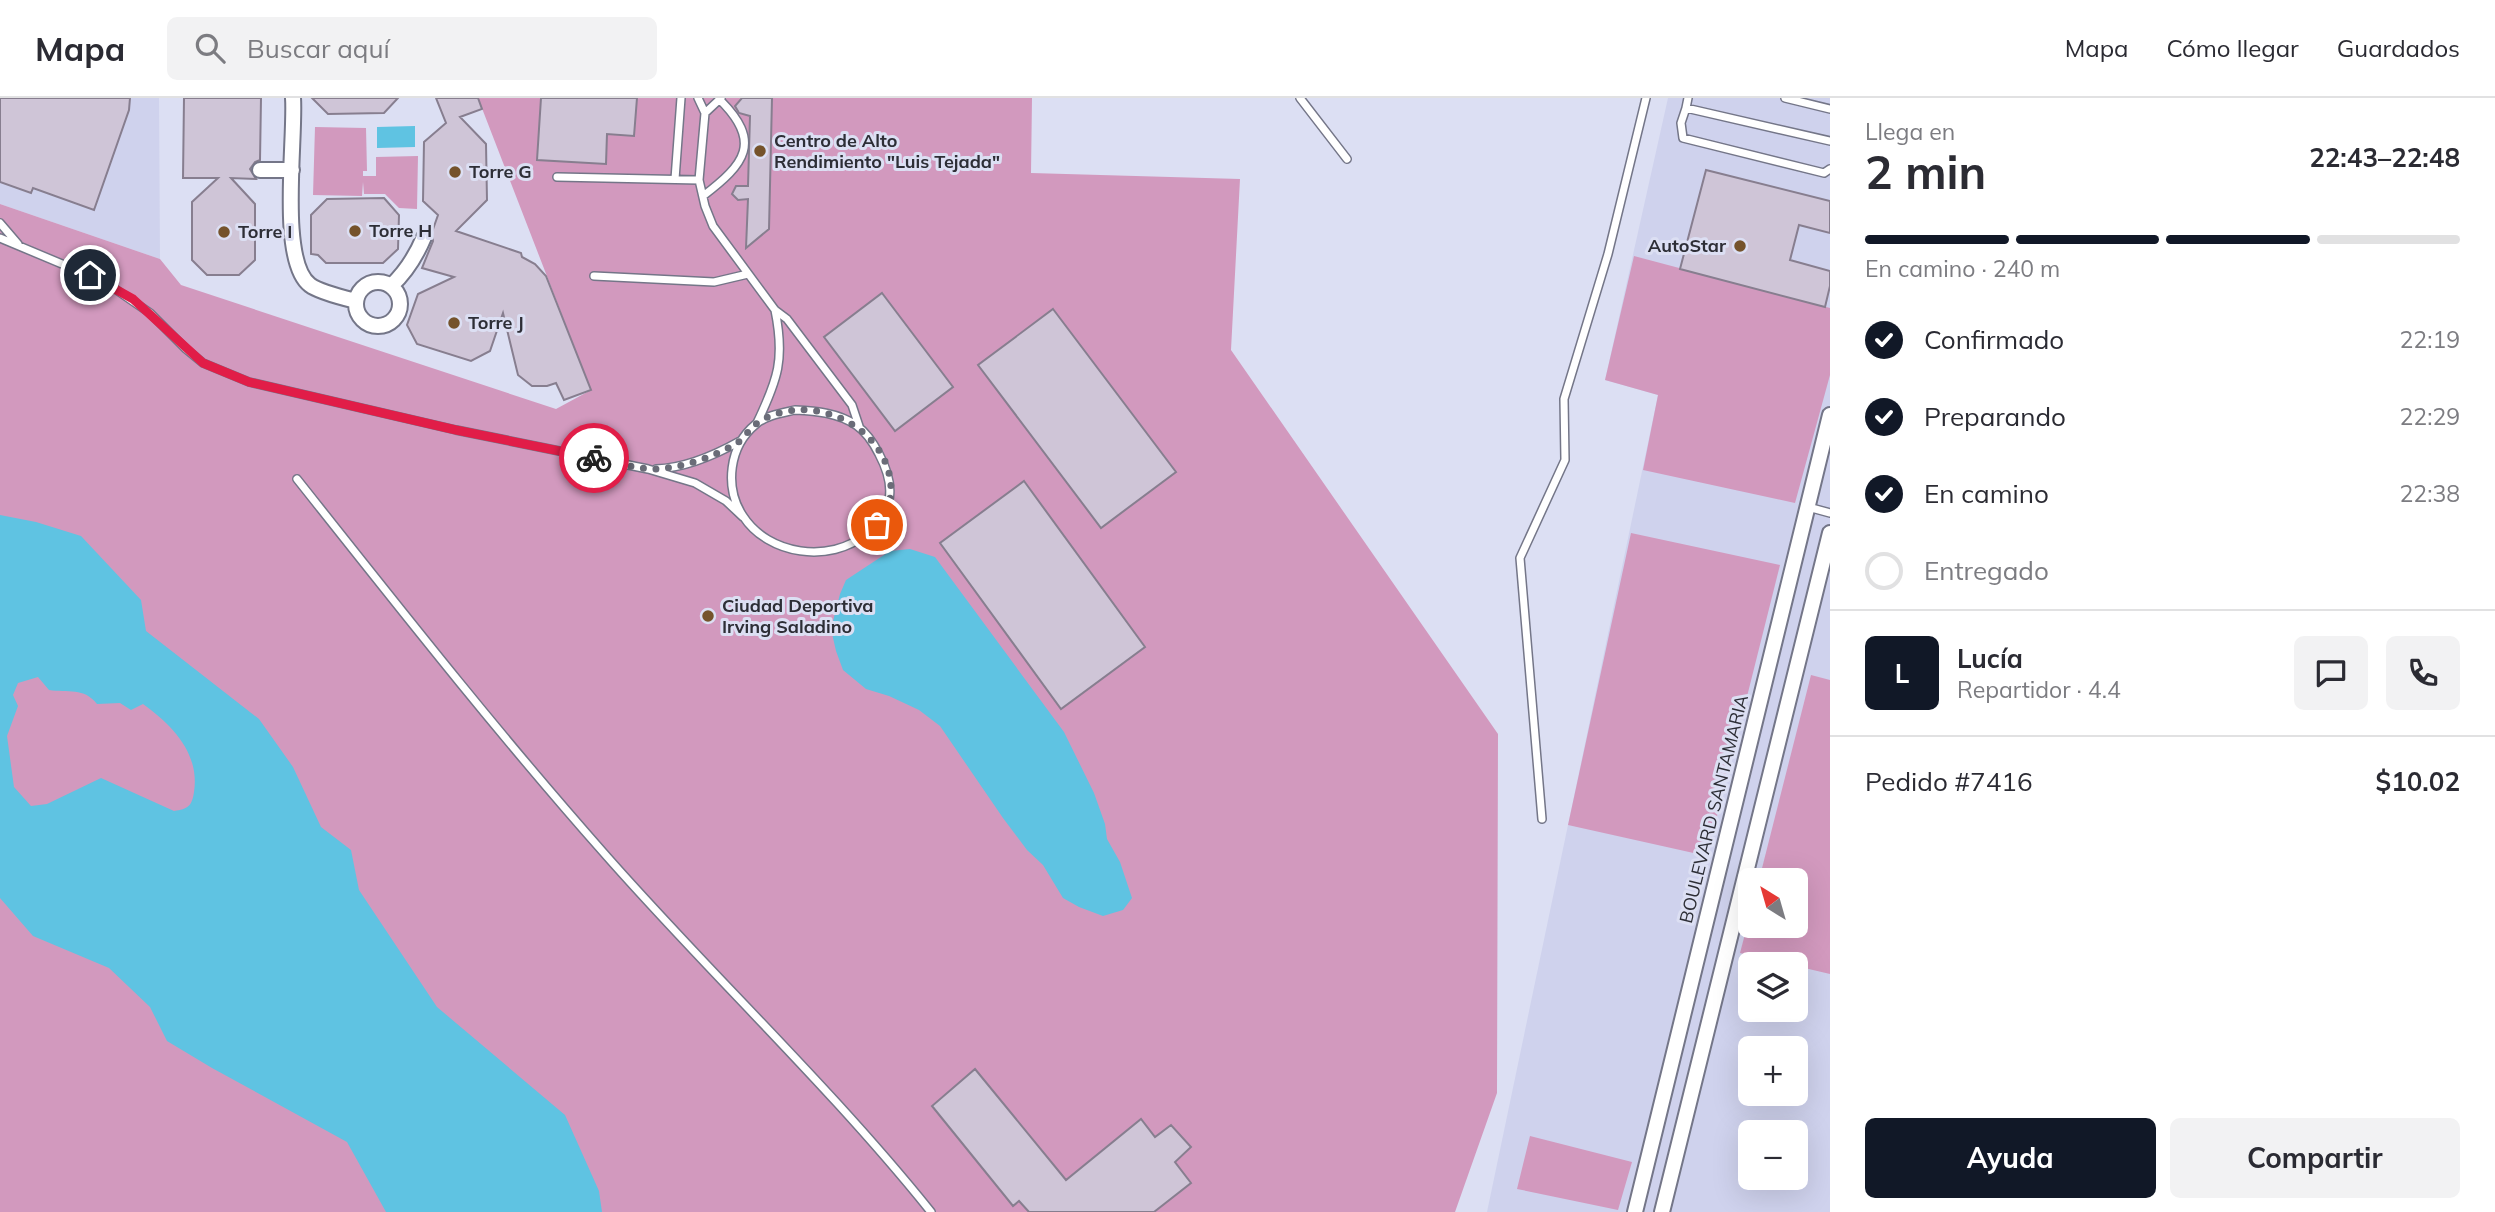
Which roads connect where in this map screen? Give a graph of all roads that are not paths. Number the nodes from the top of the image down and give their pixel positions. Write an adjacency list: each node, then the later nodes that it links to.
1 (293, 98): 16 (street)
2 (681, 98): 18 (lane)
3 (698, 98): 11 (lane)
4 (1300, 98): 13 (lane)
5 (1646, 98): 41 (lane)
6 (1688, 98): 9 (lane)
7 (1785, 98): 10 (lane)
8 (720, 99): 11 (lane); 20 (lane)
9 (1686, 108): 12 (lane); 14 (lane)
10 (1830, 109)
11 (705, 113): 19 (lane)
12 (1830, 142)
13 (1347, 159)
14 (1830, 169)
15 (260, 170): 16 (street)
16 (292, 170): 28 (street)
17 (557, 177): 18 (lane)
18 (675, 179): 19 (lane)
19 (699, 180): 20 (lane)
20 (703, 196): 25 (lane)
21 (0, 223): 24 (lane)
22 (424, 237): 27 (street)
23 (0, 238): 24 (lane)
24 (18, 244): 34 (lane)
25 (748, 274): 26 (lane); 29 (lane)
26 (594, 276)
27 (391, 286): 28 (street); 28 (street)
28 (356, 301)
29 (775, 310): 31 (lane); 32 (lane)
30 (1830, 415): 36 (street, BOULEVARD SANTAMARIA)
31 (756, 424): 32 (lane); 33 (lane)
32 (859, 427): 38 (lane)
33 (741, 441): 34 (lane); 38 (lane)
34 (648, 469): 38 (lane)
35 (297, 479): 42 (lane)
36 (1808, 507): 37 (lane); 43 (street, BOULEVARD SANTAMARIA)
37 (1830, 513)
38 (743, 517)
39 (1830, 533): 40 (street)
40 (1827, 558): 44 (street)
41 (1542, 819)
42 (931, 1212)
43 (1635, 1212)
44 (1662, 1212)

